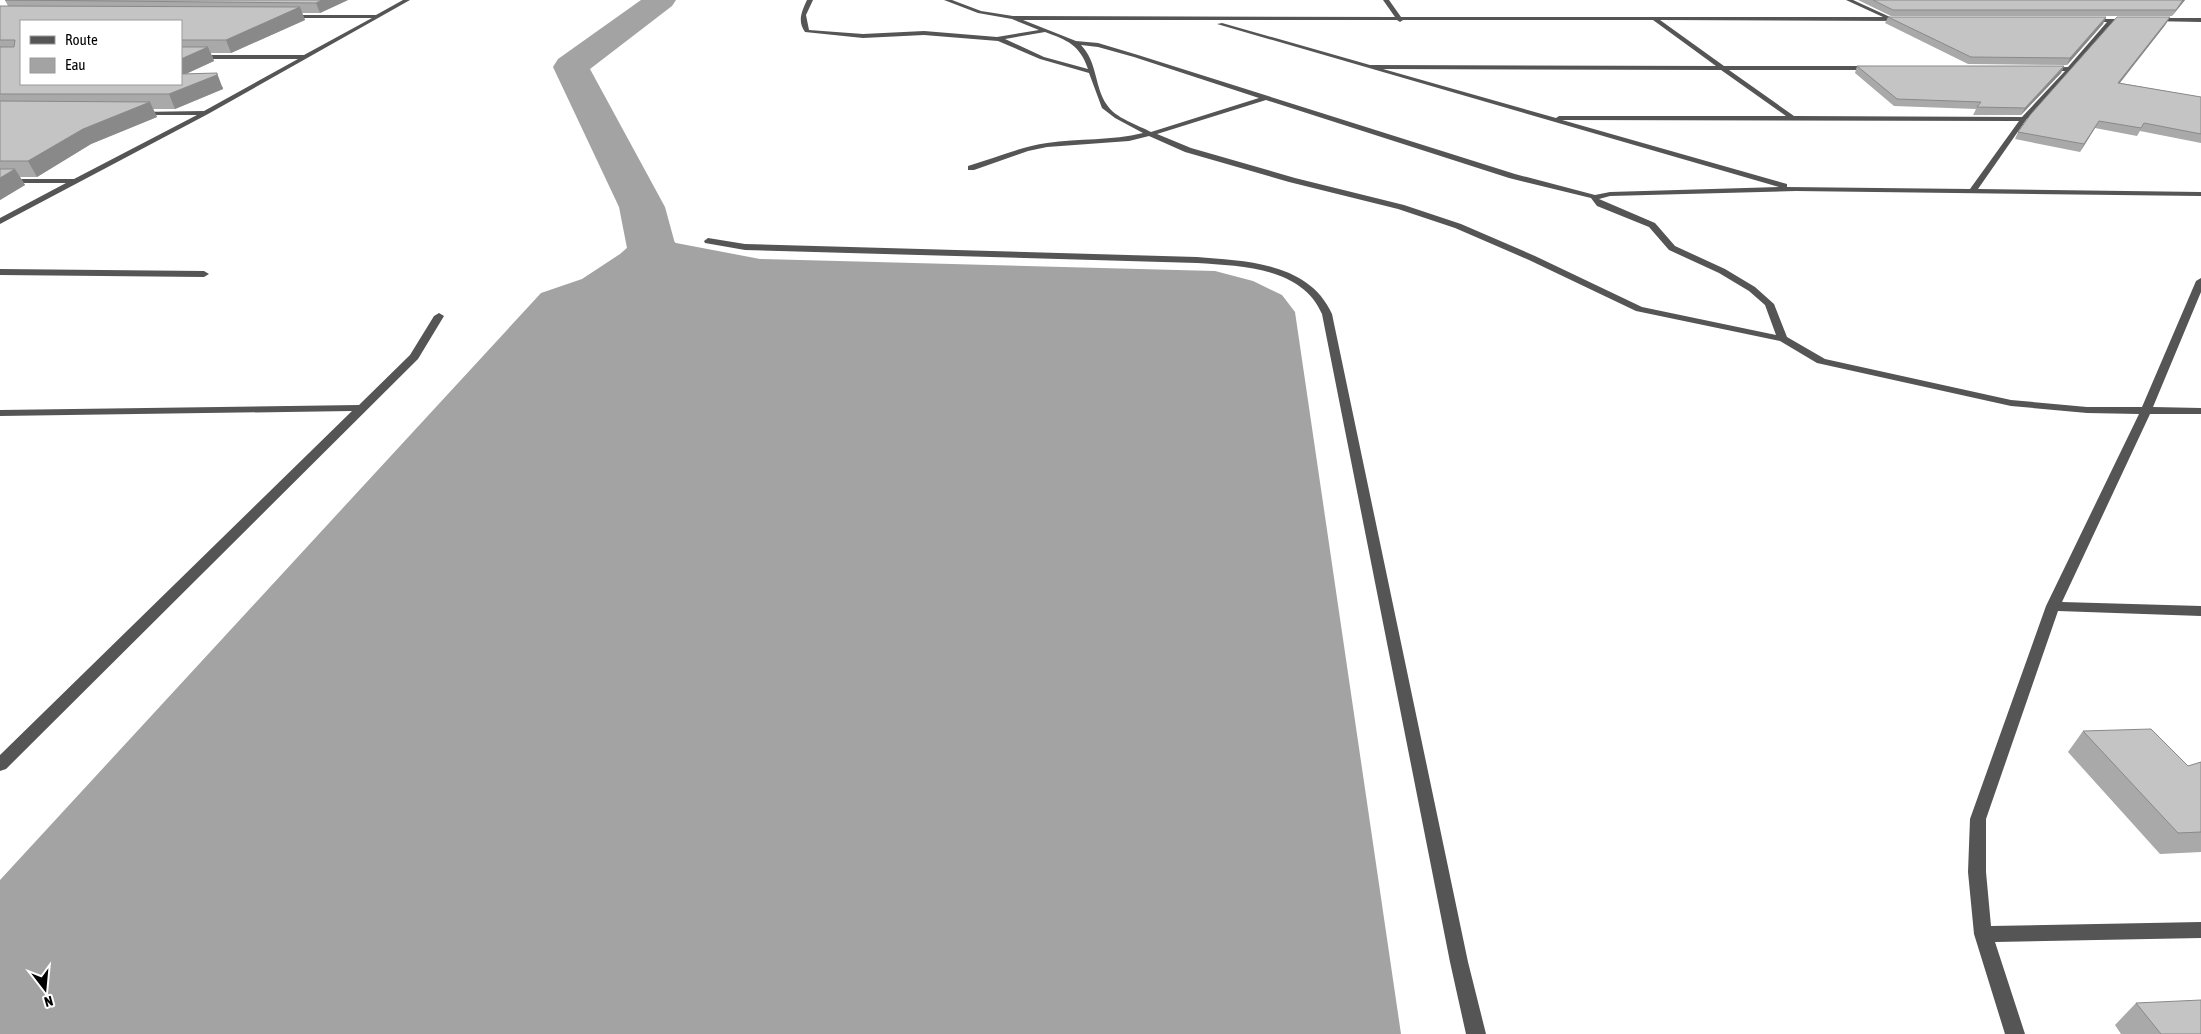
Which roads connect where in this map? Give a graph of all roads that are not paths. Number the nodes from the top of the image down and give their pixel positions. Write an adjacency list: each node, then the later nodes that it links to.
1 (407, 0): 7 (street)
2 (810, 0): 18 (street)
3 (947, 0): 8 (street)
4 (1386, 0): 12 (street)
5 (1849, 0): 9 (street)
6 (278, 16): 7 (street)
7 (377, 16): 21 (street)
8 (1012, 18): 11 (street); 17 (street)
9 (1891, 19): 10 (street); 13 (street)
10 (1911, 19)
11 (1204, 20): 12 (street); 23 (street)
12 (1400, 20): 13 (street)
13 (1656, 20): 22 (street)
14 (2081, 20): 15 (street)
15 (2111, 20): 16 (street); 26 (street)
16 (2201, 20)
17 (1046, 30): 18 (street); 19 (street)
18 (997, 39): 27 (street)
19 (1075, 43): 27 (street); 28 (street)
20 (182, 57): 21 (street)
21 (305, 57): 30 (street)
22 (1723, 66): 23 (street); 24 (street); 31 (street)
23 (1369, 67): 32 (street)
24 (1882, 68)
25 (2040, 69): 26 (street)
26 (2070, 70): 33 (street)
27 (1093, 72): 34 (street)
28 (1265, 98): 34 (street); 41 (street)
29 (127, 113): 30 (street)
30 (206, 113): 37 (street)
31 (1791, 117): 32 (street); 33 (street)
32 (1542, 118): 38 (street)
33 (2024, 119): 39 (street)
34 (1150, 134): 35 (street); 48 (street)
35 (971, 168)
36 (0, 181): 37 (street)
37 (74, 181): 42 (street)
38 (1796, 189): 39 (street); 41 (street)
39 (1973, 190): 40 (street)
40 (2201, 194)
41 (1595, 197): 48 (street)
42 (0, 222)
43 (708, 241): 58 (street)
44 (0, 272): 45 (street)
45 (204, 274)
46 (2200, 283): 50 (street)
47 (439, 316): 49 (street)
48 (1783, 339): 50 (street)
49 (364, 408): 52 (street); 55 (street)
50 (2146, 410): 51 (street); 53 (street)
51 (2201, 411)
52 (0, 413)
53 (2053, 606): 54 (street); 57 (street)
54 (2201, 611)
55 (0, 765)
56 (2201, 930): 57 (street)
57 (1983, 934): 59 (street)
58 (1476, 1034)
59 (2015, 1034)

